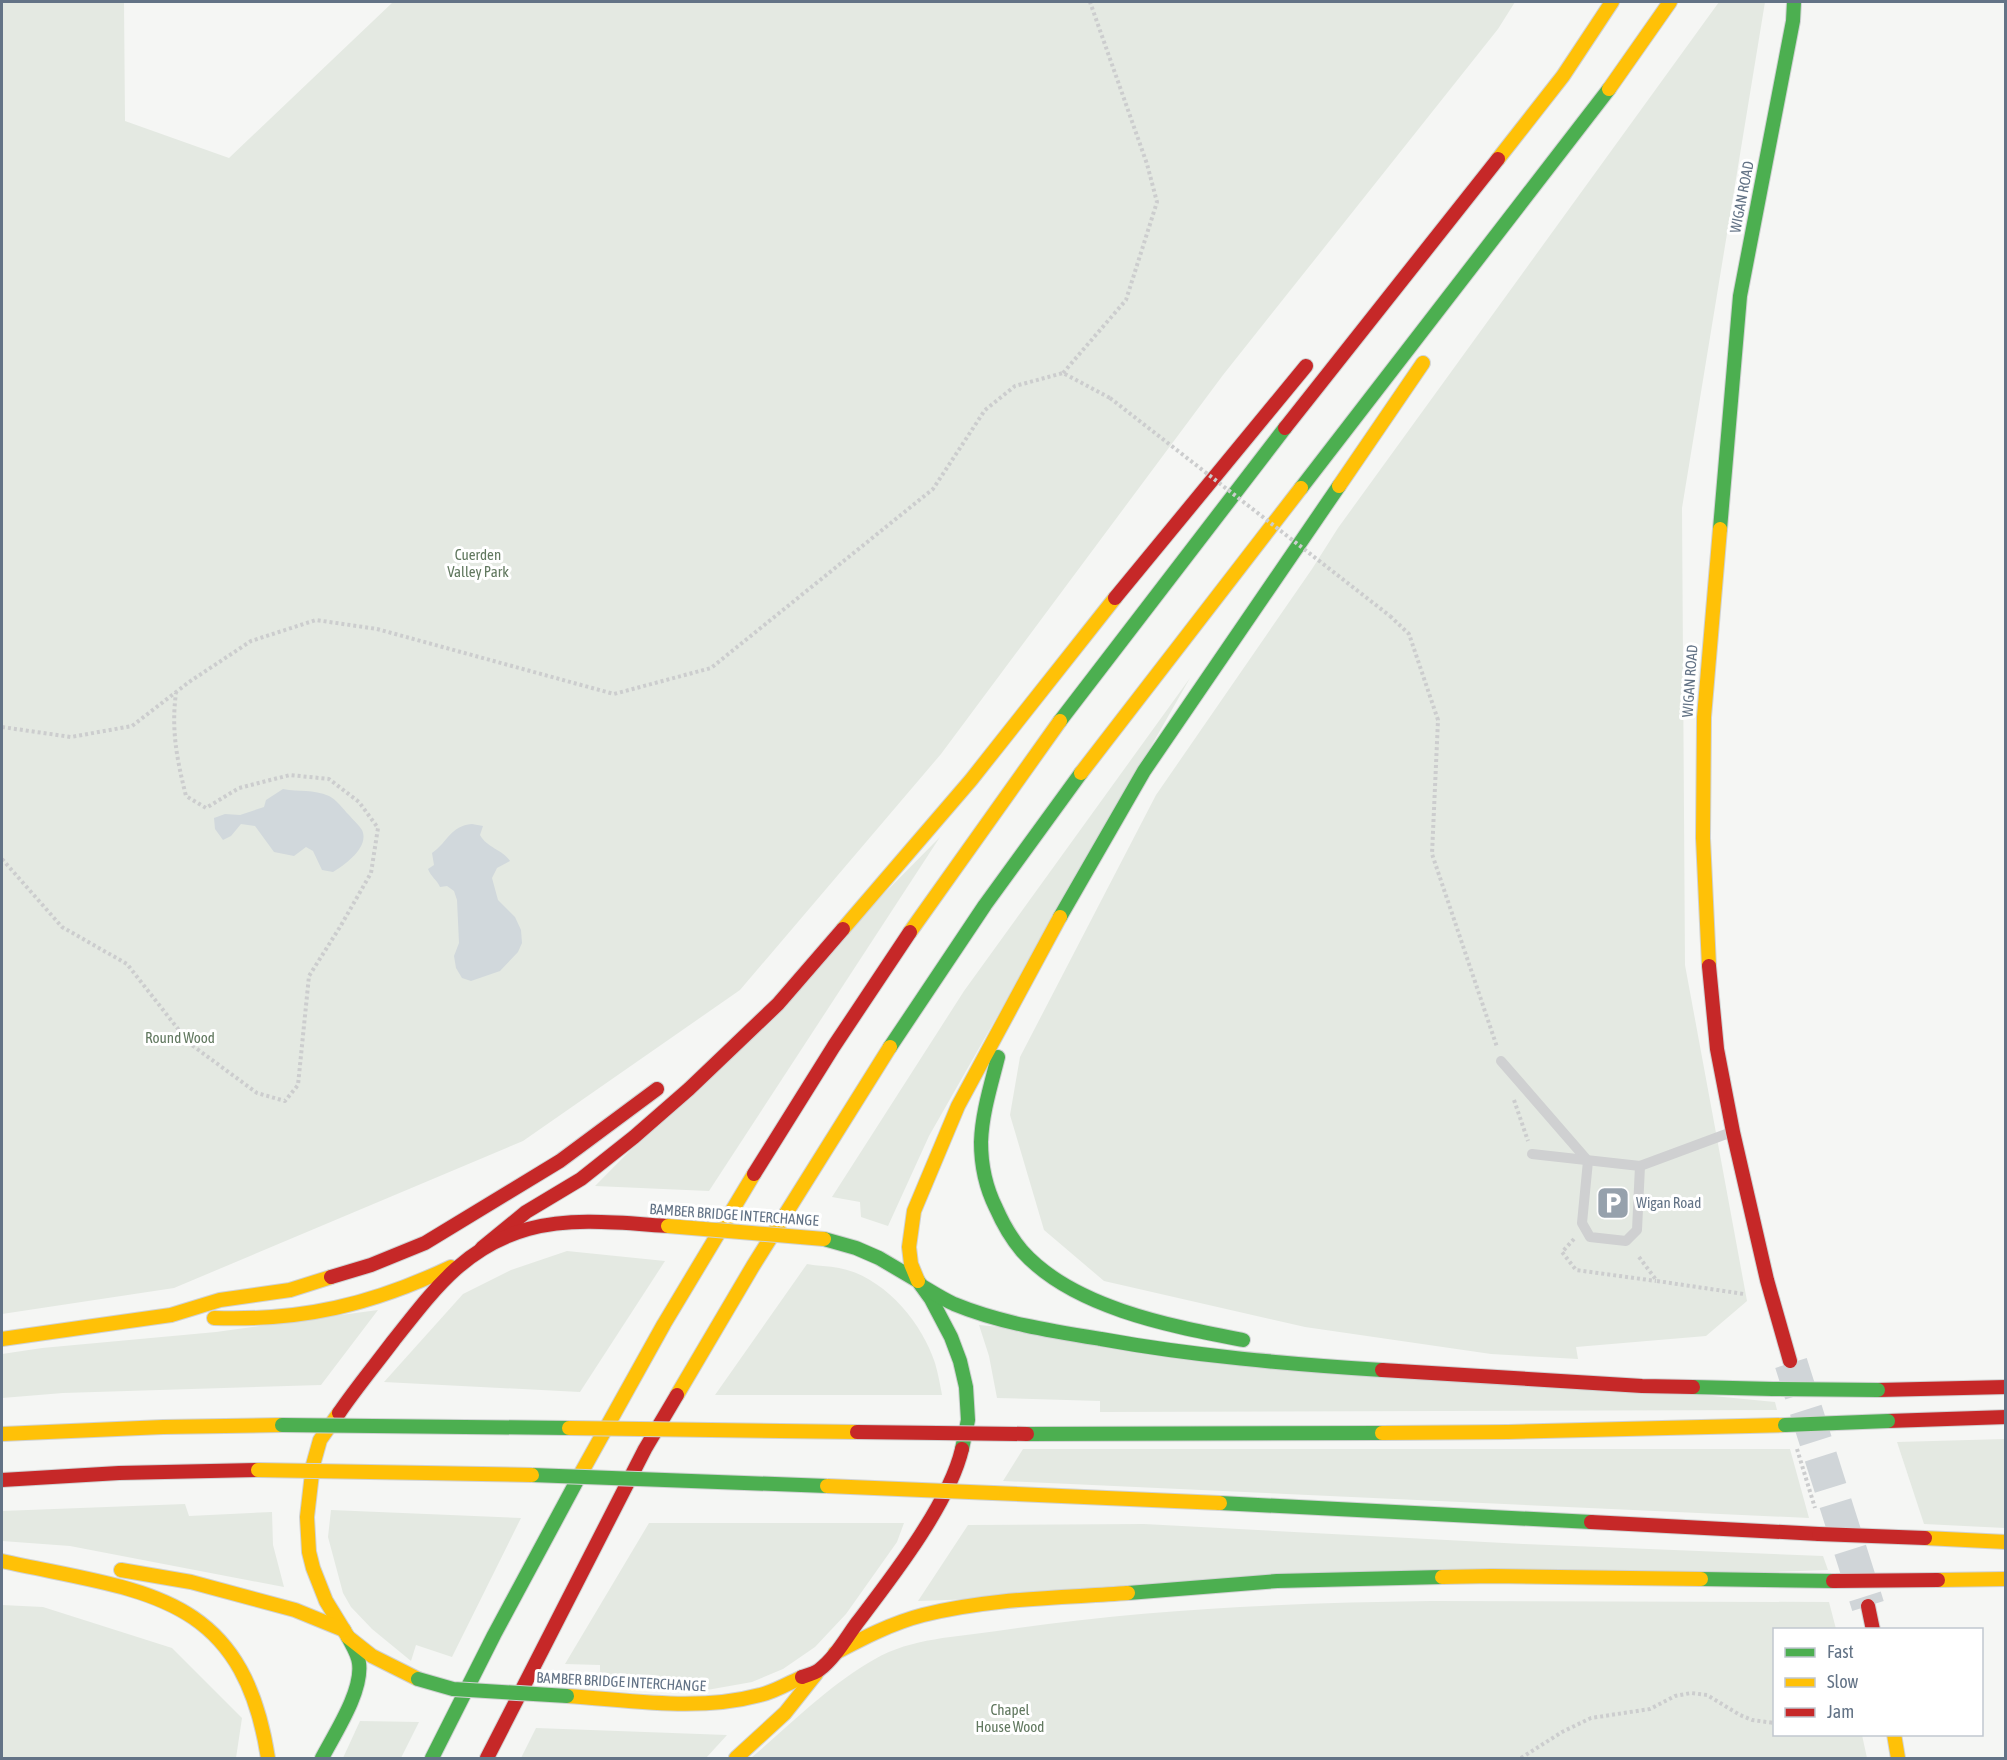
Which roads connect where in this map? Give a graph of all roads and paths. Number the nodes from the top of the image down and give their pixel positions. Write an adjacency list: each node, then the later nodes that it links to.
1 (1089, 2): 11 (path)
2 (1612, 2): 6 (main road)
3 (1670, 2): 5 (main road)
4 (1794, 2): 21 (main road, WIGAN ROAD)
5 (1617, 80): 7 (main road); 55 (main road)
6 (1455, 212): 8 (main road); 54 (main road)
7 (1489, 267)
8 (1389, 275)
9 (1318, 352): 15 (main road)
10 (1428, 356): 17 (main road)
11 (1063, 373): 12 (path); 18 (path, bridge)
12 (176, 692): 13 (path); 14 (path)
13 (2, 728)
14 (2, 859)
15 (847, 925): 16 (main road); 26 (main road)
16 (768, 995)
17 (1011, 1009): 30 (main road); 34 (main road)
18 (1501, 1061): 23 (lane)
19 (669, 1079): 32 (main road)
20 (1512, 1093): 22 (path)
21 (1733, 1131): 24 (lane); 36 (main road, WIGAN ROAD)
22 (1532, 1154): 23 (lane)
23 (1588, 1161): 24 (lane); 24 (lane)
24 (1640, 1166)
25 (1574, 1239): 29 (path)
26 (482, 1248): 28 (main road, BAMBER BRIDGE INTERCHANGE); 30 (main road, BAMBER BRIDGE INTERCHANGE, bridge)
27 (1639, 1257): 29 (path)
28 (463, 1261): 32 (main road); 47 (main road, BAMBER BRIDGE INTERCHANGE)
29 (1657, 1281): 31 (path)
30 (920, 1284): 37 (main road); 48 (main road, BAMBER BRIDGE INTERCHANGE)
31 (1750, 1294)
32 (171, 1315): 33 (main road)
33 (2, 1339)
34 (1258, 1342)
35 (1322, 1351): 37 (main road)
36 (1790, 1361)
37 (1394, 1370): 38 (main road, bridge)
38 (2006, 1388)
39 (2006, 1417): 40 (main road, bridge)
40 (2, 1434)
41 (2, 1480): 42 (main road, bridge)
42 (2006, 1542)
43 (2, 1560): 47 (main road); 52 (main road)
44 (2006, 1579): 48 (main road, bridge)
45 (1868, 1606): 46 (main road)
46 (1873, 1628)
47 (346, 1634): 49 (main road, BAMBER BRIDGE INTERCHANGE, bridge); 53 (main road)
48 (835, 1653): 49 (main road, BAMBER BRIDGE INTERCHANGE)
49 (819, 1670): 56 (main road)
50 (1773, 1723): 57 (path)
51 (1894, 1736): 58 (main road)
52 (268, 1758)
53 (322, 1758)
54 (432, 1758)
55 (487, 1758)
56 (736, 1758)
57 (1521, 1758)
58 (1898, 1758)

